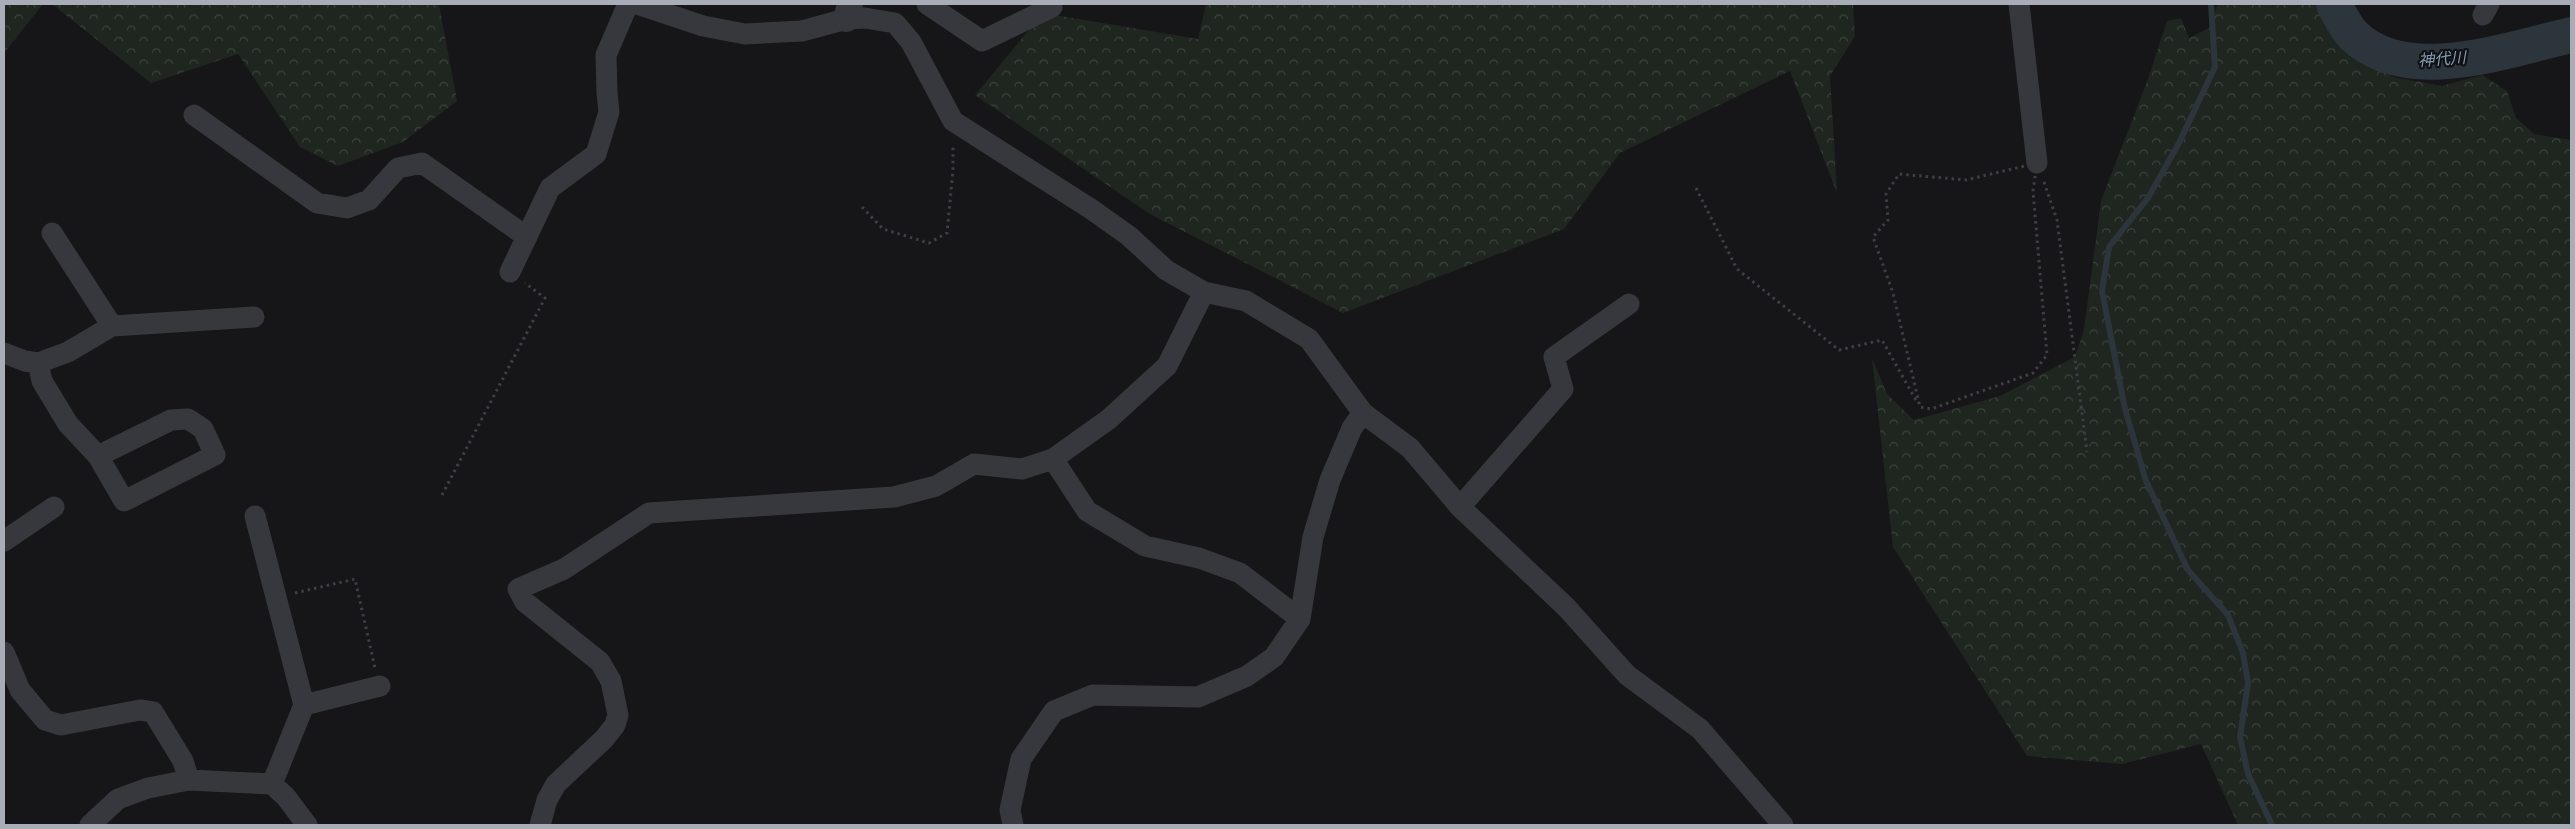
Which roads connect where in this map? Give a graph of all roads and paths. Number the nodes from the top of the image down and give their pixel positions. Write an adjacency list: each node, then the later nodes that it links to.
1 (628, 4): 13 (street)
2 (637, 4): 6 (street)
3 (927, 4): 5 (street)
4 (2019, 4): 9 (street)
5 (1052, 8)
6 (848, 11): 8 (street)
7 (194, 115): 13 (street)
8 (953, 120): 11 (path); 15 (street)
9 (2040, 171): 21 (path); 21 (path); 23 (path)
10 (1696, 188): 21 (path)
11 (862, 207)
12 (52, 233): 18 (street)
13 (526, 237): 14 (street)
14 (510, 272): 26 (path)
15 (1204, 292): 22 (street); 25 (street)
16 (1629, 304): 28 (street)
17 (254, 317): 18 (street)
18 (112, 326): 20 (street)
19 (4, 353): 20 (street)
20 (38, 363): 24 (street)
21 (1920, 407)
22 (1364, 413): 28 (street); 32 (street)
23 (2087, 452)
24 (98, 456): 24 (street)
25 (1053, 459): 32 (street); 40 (street)
26 (442, 494)
27 (54, 506): 30 (street)
28 (1460, 507): 42 (street)
29 (254, 516): 31 (street)
30 (4, 541)
31 (274, 598): 34 (path); 35 (street)
32 (1300, 619): 41 (street)
33 (4, 652): 36 (street)
34 (380, 686): 35 (street)
35 (304, 705): 37 (street)
36 (189, 780): 37 (street); 38 (street)
37 (272, 784): 39 (street)
38 (90, 825)
39 (307, 825)
40 (540, 825)
41 (1013, 825)
42 (1783, 825)

